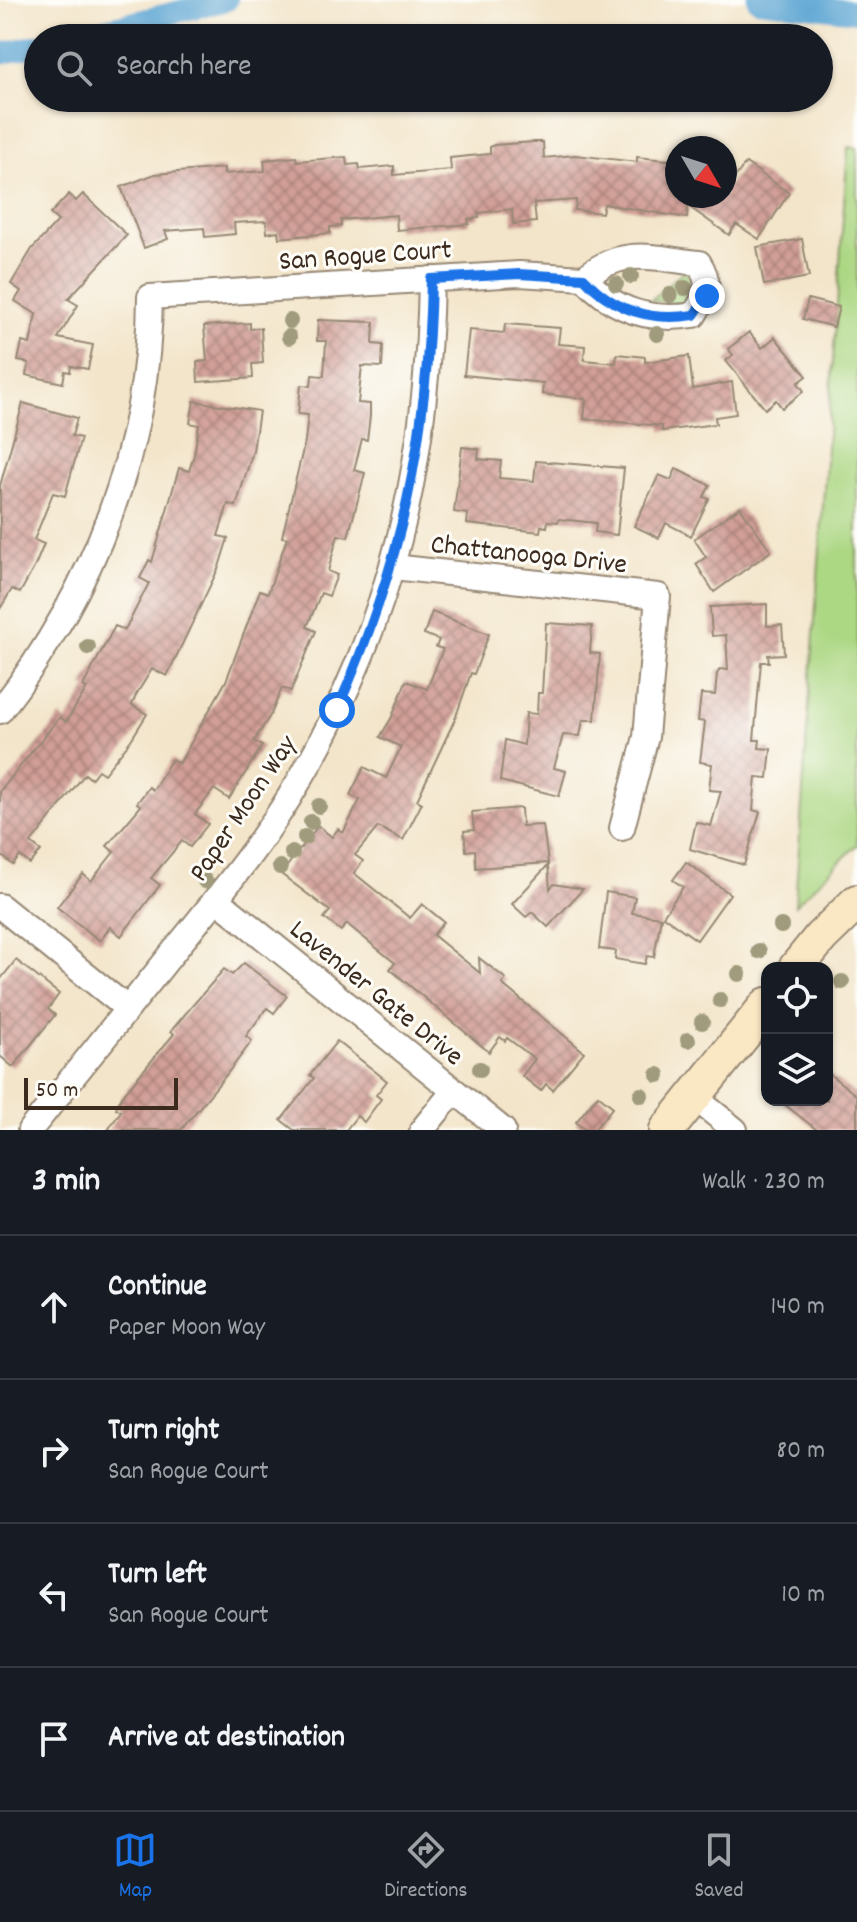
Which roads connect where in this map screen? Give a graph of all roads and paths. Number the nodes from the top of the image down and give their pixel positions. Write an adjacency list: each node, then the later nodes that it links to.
1 (584, 278): 1 (street); 2 (street, San Rogue Court)
2 (431, 279): 3 (street, Paper Moon Way); 4 (street, San Rogue Court)
3 (393, 567): 5 (street, Chattanooga Drive); 6 (street, Paper Moon Way)
4 (0, 711)
5 (622, 828)
6 (216, 899): 10 (street, Paper Moon Way); 12 (street, Lavender Gate Drive)
7 (857, 902): 9 (street)
8 (0, 906): 10 (street)
9 (801, 962)
10 (128, 1009): 14 (street, Paper Moon Way)
11 (761, 1013): 13 (street)
12 (454, 1091): 15 (street); 16 (street, Lavender Gate Drive)
13 (694, 1097): 17 (street); 18 (street)
14 (30, 1130)
15 (422, 1130)
16 (503, 1130)
17 (667, 1130)
18 (735, 1130)

